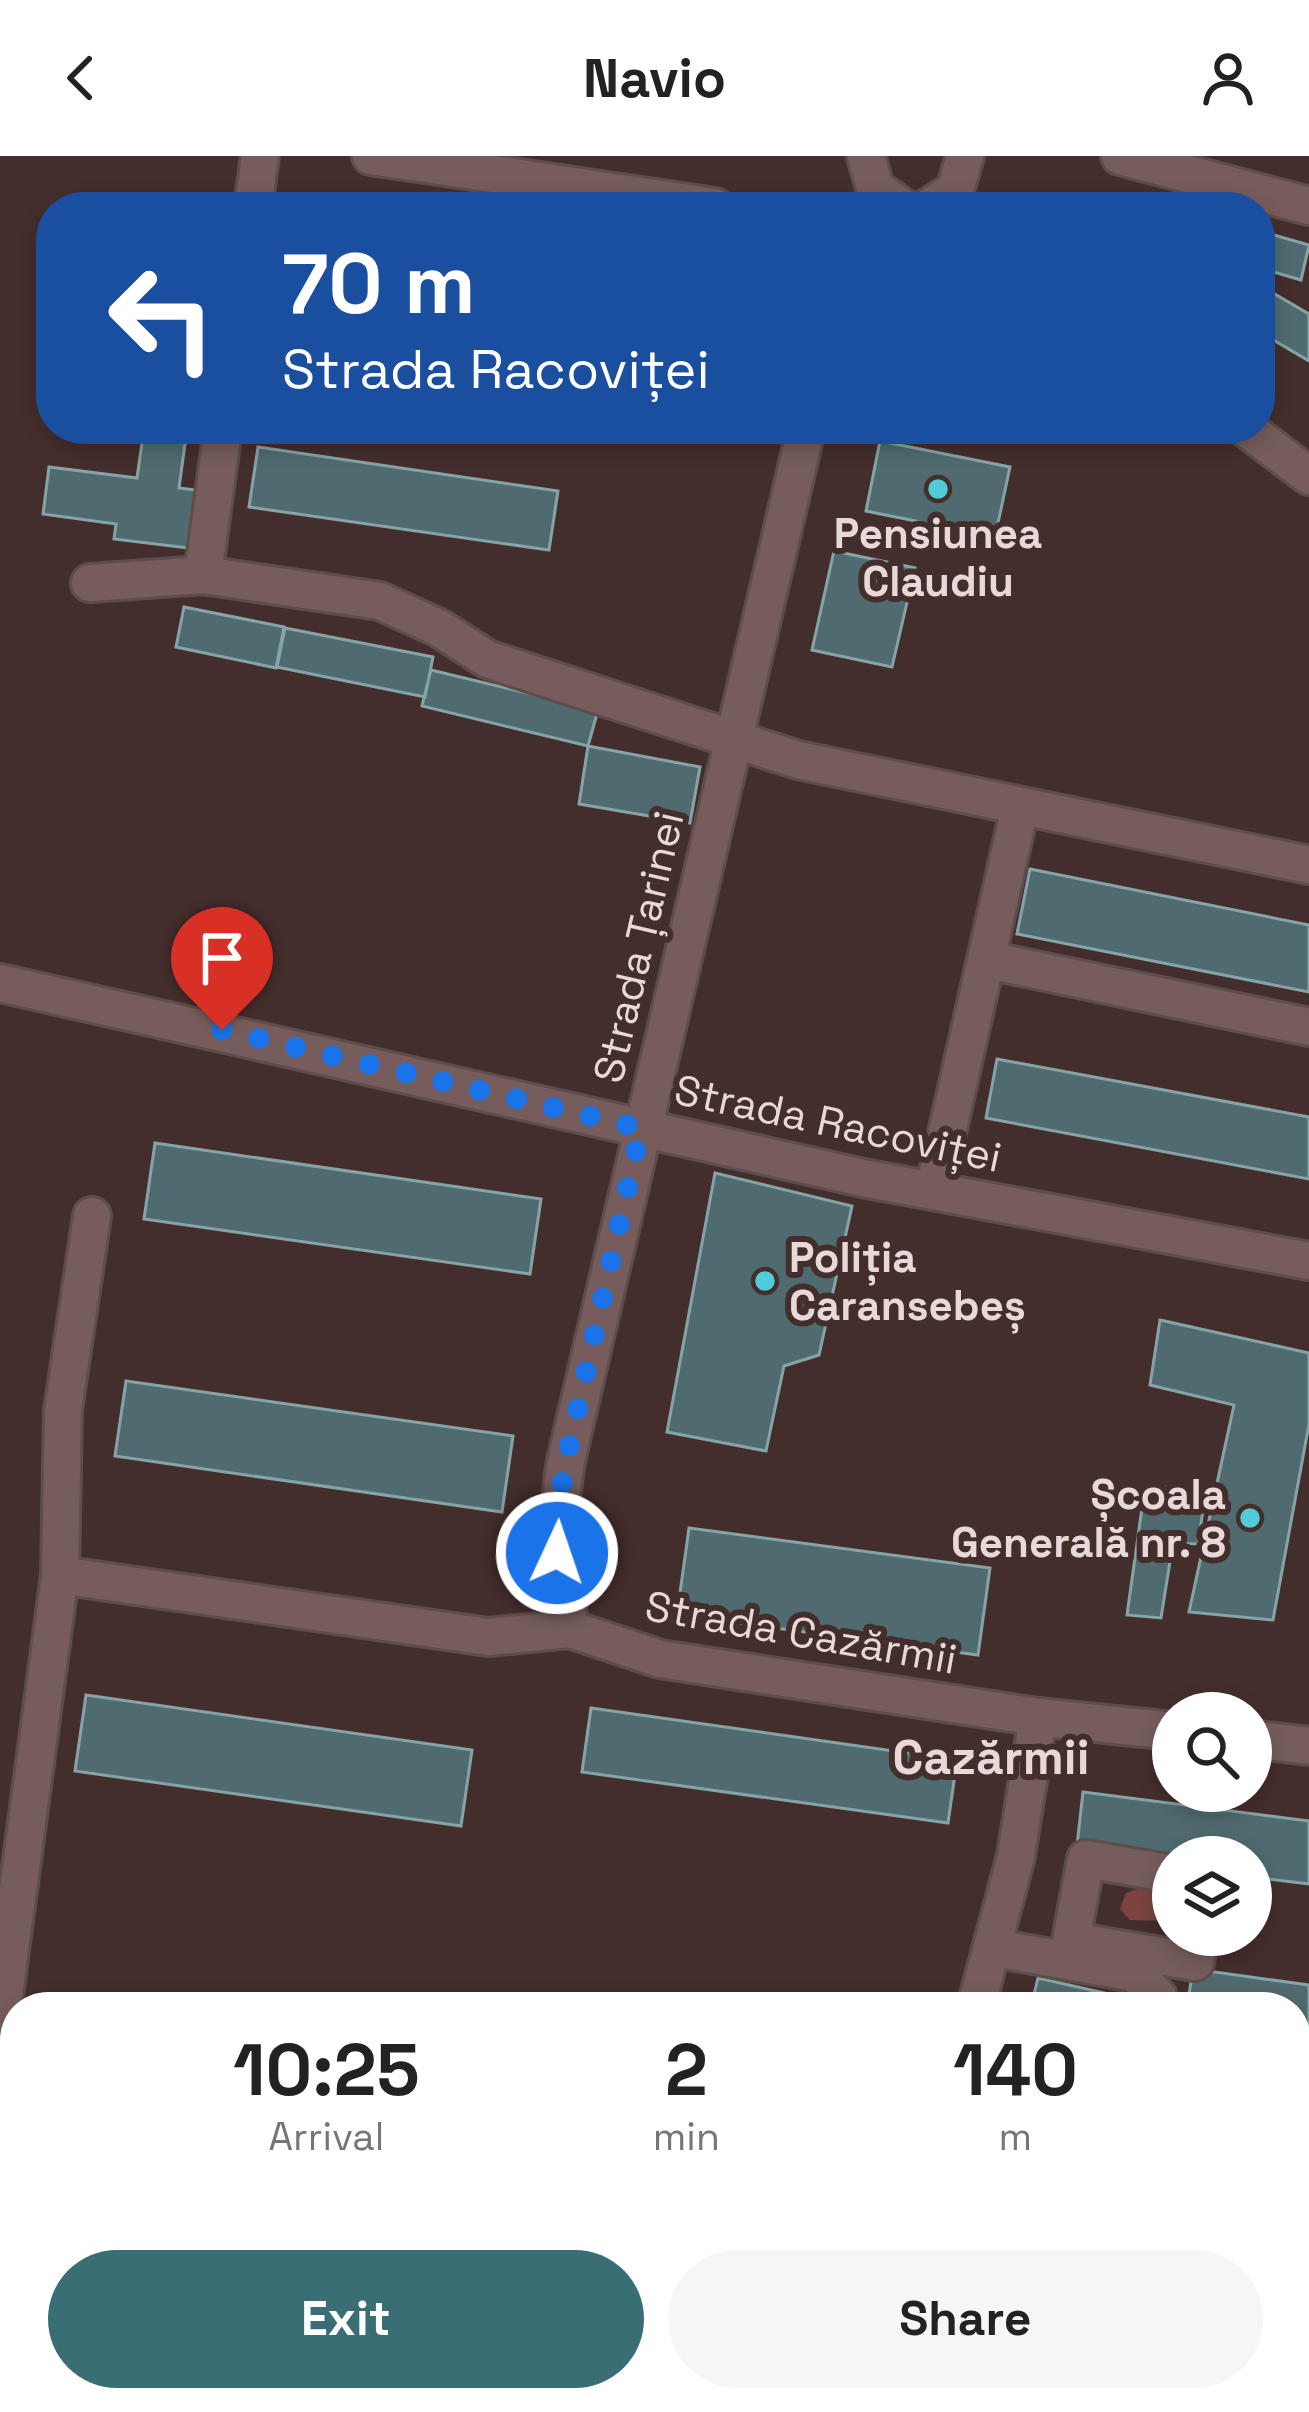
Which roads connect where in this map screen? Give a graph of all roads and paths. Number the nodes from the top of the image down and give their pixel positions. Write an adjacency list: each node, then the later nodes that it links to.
1 (260, 156): 5 (street)
2 (371, 156): 6 (street)
3 (866, 156): 7 (street)
4 (1120, 156): 8 (street)
5 (255, 192)
6 (614, 192)
7 (881, 192)
8 (1256, 192)
9 (1275, 197): 10 (street)
10 (1309, 206)
11 (221, 444): 15 (street)
12 (802, 444): 17 (street, Strada Țarinei)
13 (1267, 444): 14 (street)
14 (1309, 476)
15 (203, 575): 16 (street); 17 (street)
16 (90, 583)
17 (730, 739): 18 (street); 23 (street, Strada Țarinei)
18 (1020, 808): 19 (street); 20 (street)
19 (1309, 865)
20 (988, 960): 22 (street); 24 (street)
21 (0, 983): 23 (street, Strada Racoviței)
22 (1309, 1027)
23 (641, 1128): 24 (street, Strada Racoviței); 28 (street, Strada Țarinei)
24 (934, 1191): 26 (street, Strada Racoviței)
25 (92, 1216): 27 (street)
26 (1309, 1261)
27 (60, 1575): 28 (street, Strada Cazărmii); 38 (street)
28 (570, 1629): 29 (street, Strada Cazărmii)
29 (1038, 1718): 30 (street, Strada Cazărmii); 34 (street)
30 (1152, 1729)
31 (1272, 1741): 32 (street)
32 (1309, 1746)
33 (1152, 1870): 35 (street)
34 (994, 1948): 39 (street); 40 (street)
35 (1152, 1955)
36 (1160, 1956): 37 (street)
37 (1196, 1956)
38 (4, 1992)
39 (981, 1992)
40 (1153, 1992)

